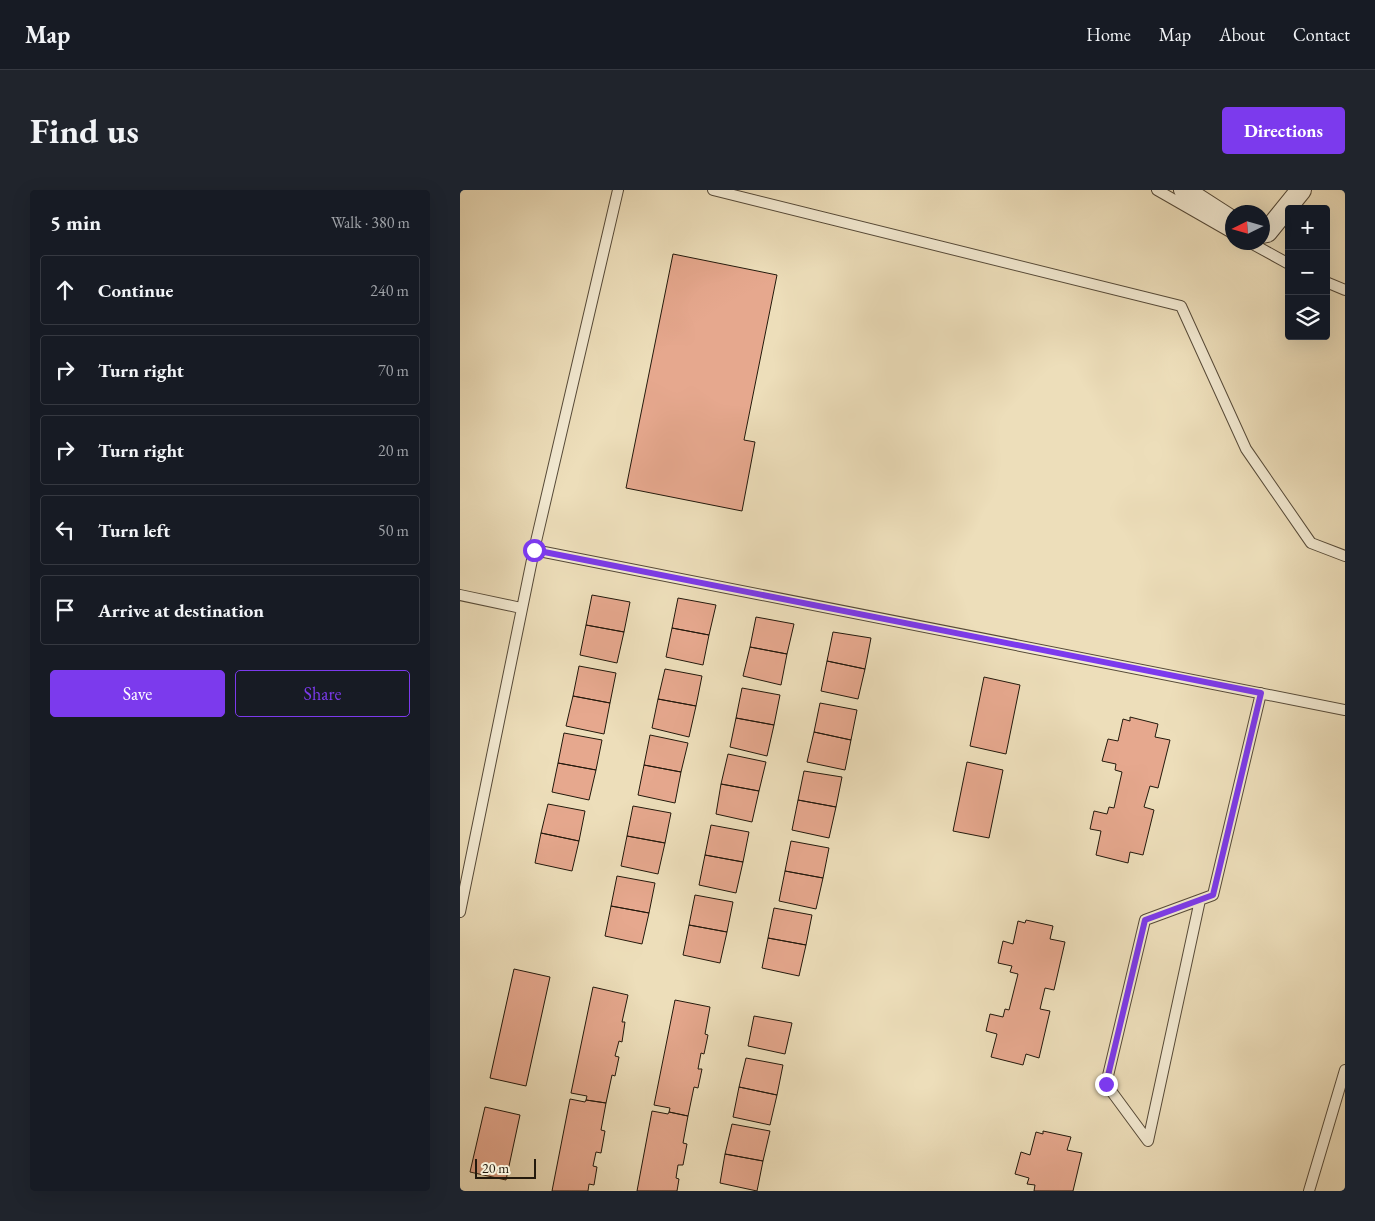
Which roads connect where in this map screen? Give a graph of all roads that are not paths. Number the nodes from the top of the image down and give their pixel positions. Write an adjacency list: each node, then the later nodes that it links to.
1 (618, 190): 13 (lane)
2 (713, 190): 14 (lane)
3 (1156, 190): 8 (lane)
4 (1184, 190): 6 (street)
5 (1301, 190): 7 (street)
6 (1225, 216)
7 (1270, 228)
8 (1225, 229)
9 (1264, 250): 10 (lane)
10 (1285, 262)
11 (1330, 284): 12 (lane)
12 (1345, 290)
13 (534, 550): 16 (lane); 17 (lane)
14 (1345, 556)
15 (460, 594): 16 (lane)
16 (522, 608): 20 (lane)
17 (1261, 693): 18 (lane); 19 (lane)
18 (1345, 710)
19 (1200, 900): 19 (lane)
20 (460, 912)
21 (1345, 1070): 22 (lane)
22 (1309, 1191)

